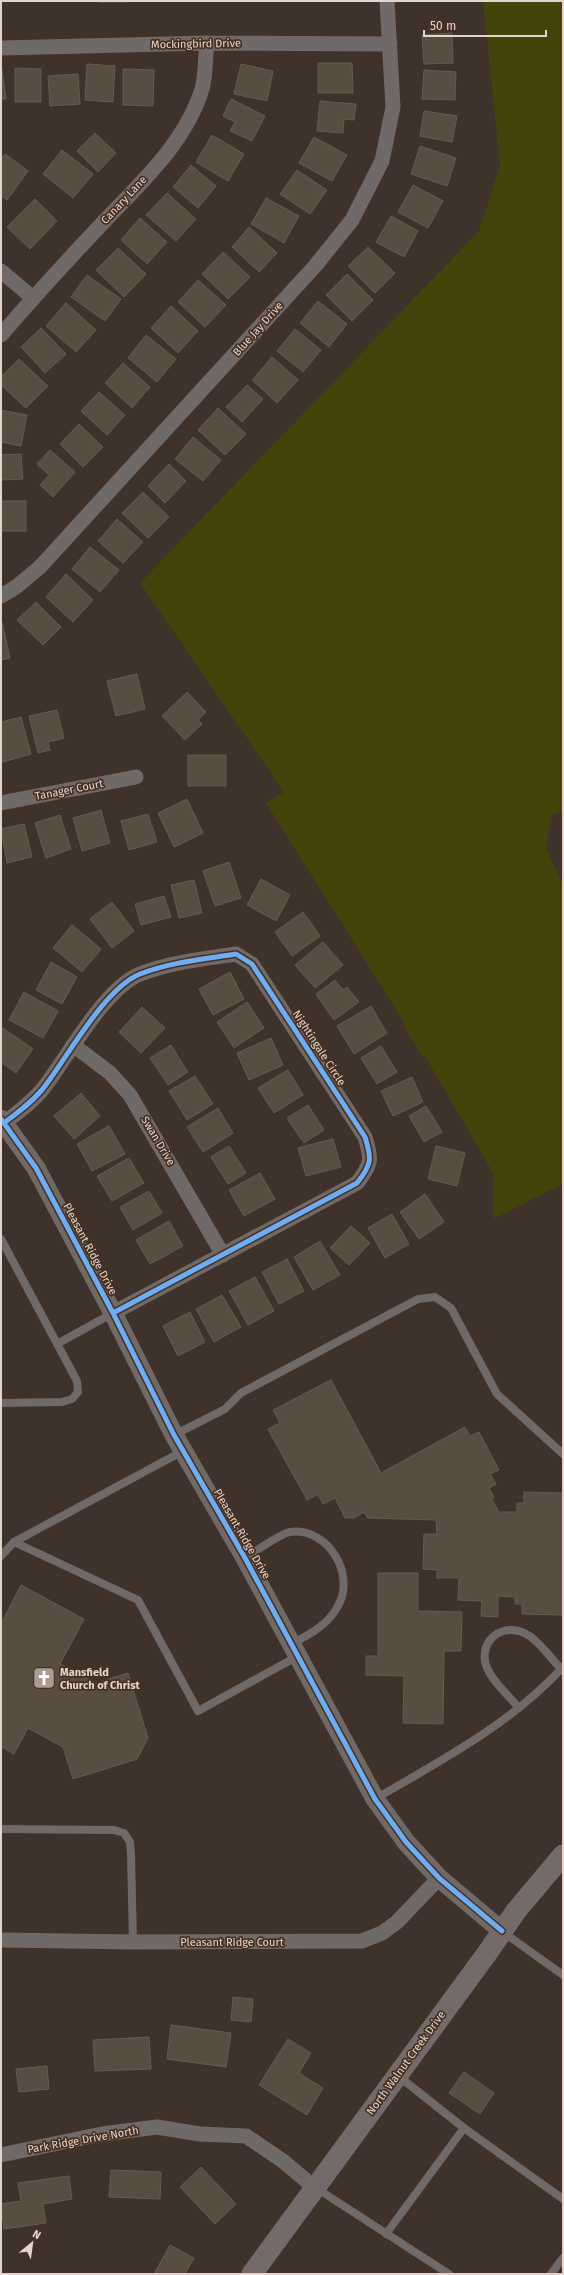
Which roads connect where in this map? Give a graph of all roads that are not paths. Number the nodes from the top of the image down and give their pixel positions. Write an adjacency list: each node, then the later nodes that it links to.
1 (387, 1): 3 (street, Blue Jay Drive)
2 (207, 43): 3 (street, Mockingbird Drive); 4 (street, Mockingbird Drive); 6 (street, Canary Lane)
3 (390, 44): 8 (street, Blue Jay Drive)
4 (1, 48)
5 (1, 271): 6 (street)
6 (33, 298): 7 (street, Canary Lane)
7 (1, 335)
8 (1, 596)
9 (136, 777): 10 (street, Tanager Court)
10 (1, 803)
11 (73, 1045): 12 (street, Nightingale Circle); 14 (street, Swan Drive); 14 (street, Nightingale Circle)
12 (2, 1123): 15 (street, Pleasant Ridge Drive)
13 (1, 1239): 16 (lane)
14 (223, 1255): 15 (street, Nightingale Circle)
15 (113, 1313): 16 (lane); 18 (street, Pleasant Ridge Drive)
16 (57, 1344): 17 (lane)
17 (1, 1402)
18 (178, 1443): 19 (lane); 20 (lane); 22 (street, Pleasant Ridge Drive)
19 (563, 1454)
20 (14, 1542): 21 (lane); 23 (lane)
21 (1, 1556)
22 (245, 1558): 23 (street, Pleasant Ridge Drive); 23 (lane)
23 (294, 1650): 26 (street, Pleasant Ridge Drive)
24 (562, 1669): 25 (lane); 25 (lane)
25 (519, 1708): 26 (lane)
26 (375, 1799): 29 (street, Pleasant Ridge Drive)
27 (1, 1829): 32 (lane)
28 (563, 1855): 30 (main road, North Walnut Creek Drive)
29 (439, 1878): 30 (street, Pleasant Ridge Drive); 32 (street, Pleasant Ridge Court)
30 (502, 1932): 33 (lane); 34 (main road, North Walnut Creek Drive)
31 (1, 1940): 32 (street, Pleasant Ridge Court)
32 (133, 1942)
33 (562, 1972)
34 (397, 2075): 35 (lane); 37 (main road, North Walnut Creek Drive)
35 (464, 2128): 38 (lane); 39 (lane)
36 (1, 2155): 37 (street, Park Ridge Drive North)
37 (315, 2188): 39 (lane); 41 (main road, North Walnut Creek Drive)
38 (563, 2199)
39 (386, 2234): 42 (lane)
40 (563, 2258): 43 (lane)
41 (252, 2274)
42 (449, 2274)
43 (551, 2274)

